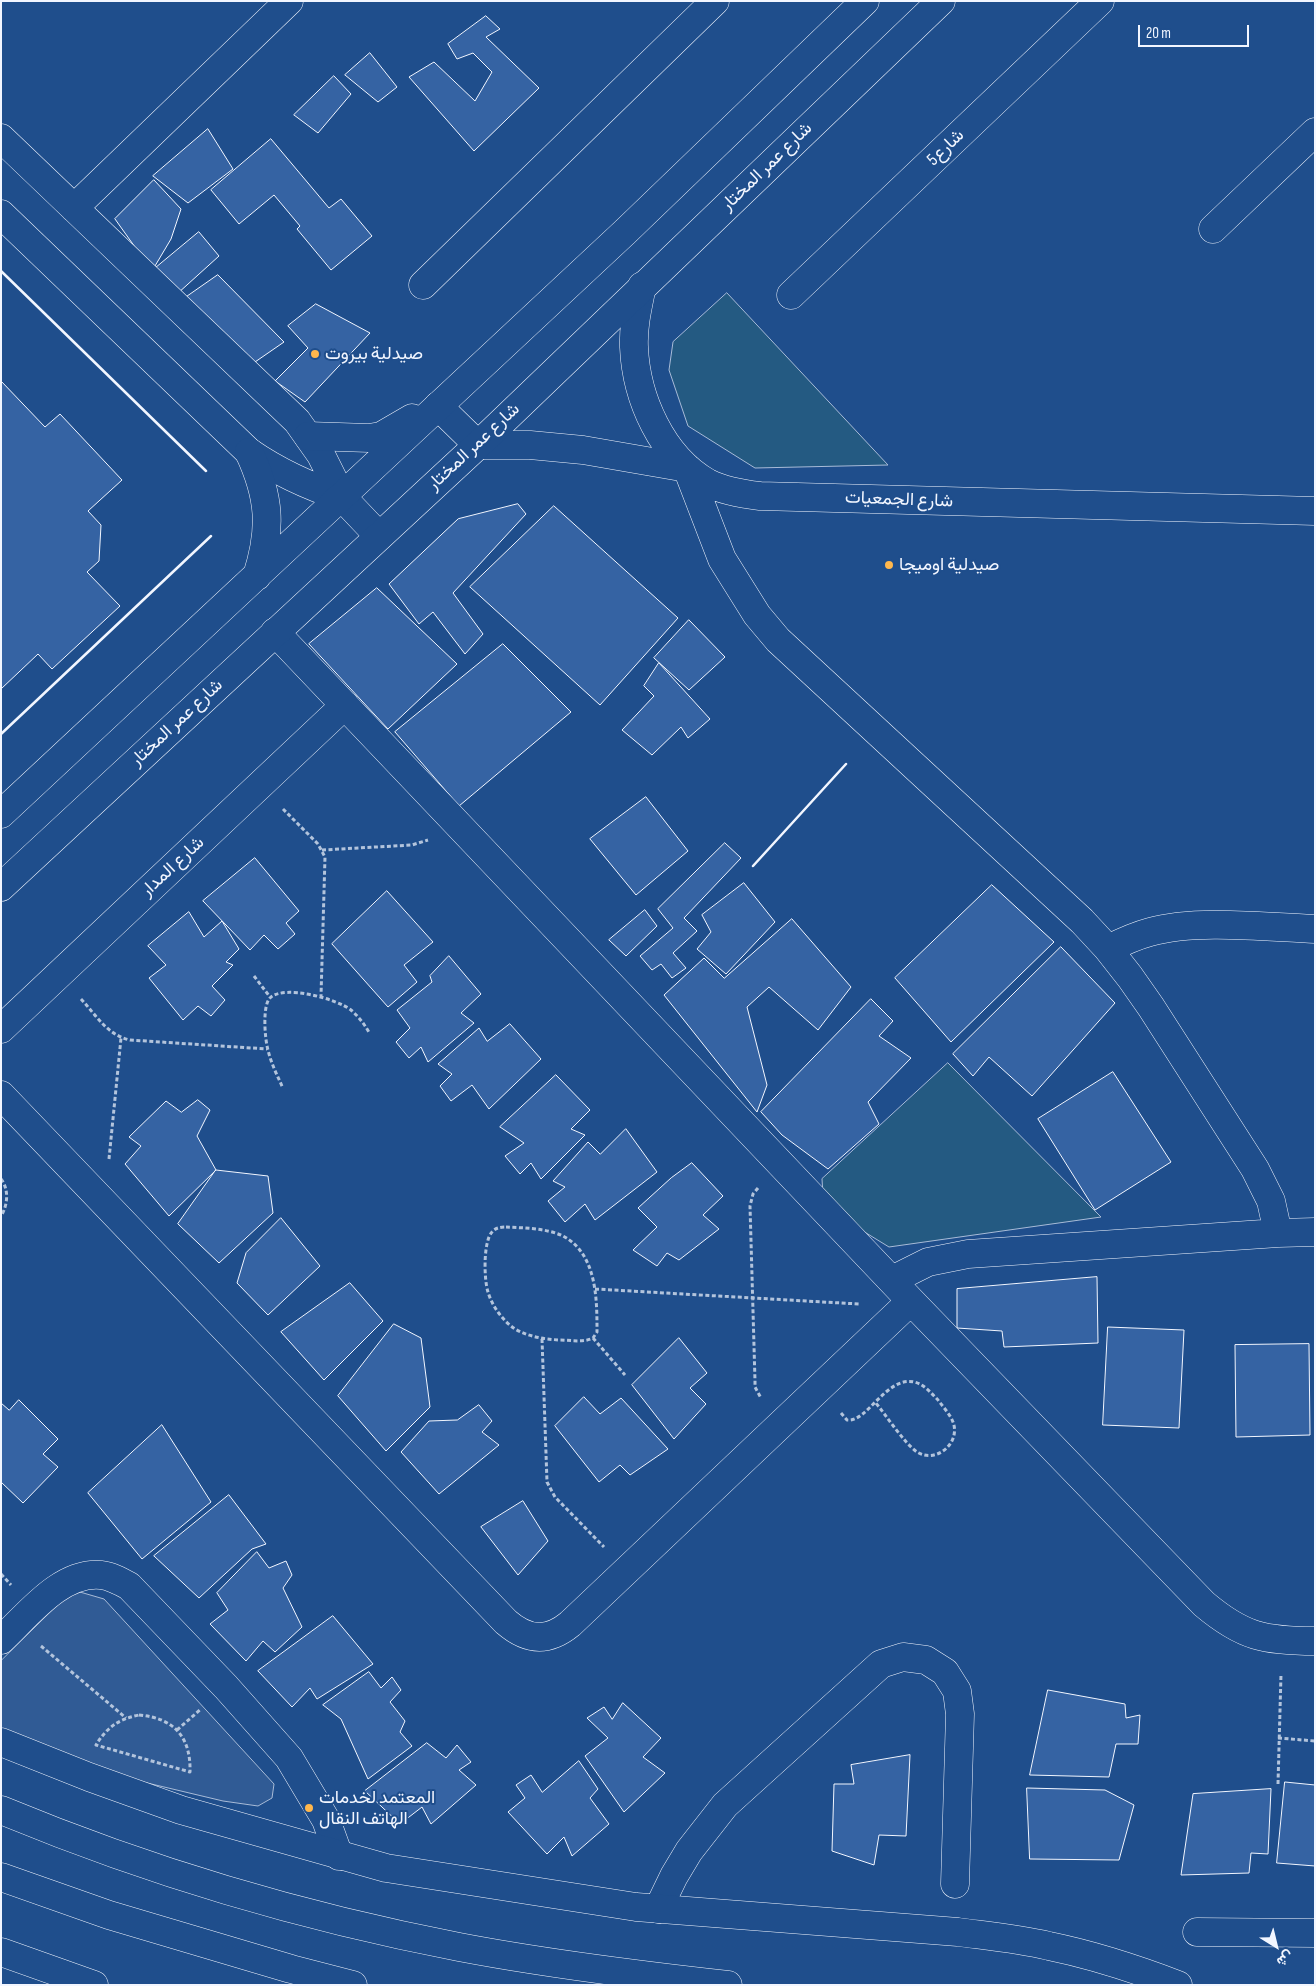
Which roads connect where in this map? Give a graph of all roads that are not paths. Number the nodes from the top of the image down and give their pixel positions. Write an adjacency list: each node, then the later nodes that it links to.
1 (289, 1): 8 (main road)
2 (715, 1): 11 (main road)
3 (865, 1): 14 (main road)
4 (941, 1): 12 (main road, شارع عمر المختار)
5 (1100, 1): 13 (main road, شارع5)
6 (1315, 132): 10 (main road)
7 (1, 138): 8 (main road)
8 (74, 208): 15 (main road)
9 (1, 214): 17 (main road)
10 (1213, 229)
11 (423, 285)
12 (642, 286): 16 (main road, شارع عمر المختار); 18 (main road, شارع الجمعيات)
13 (792, 295)
14 (438, 406): 15 (main road); 16 (main road); 19 (main road)
15 (308, 436): 19 (main road)
16 (478, 445): 18 (main road); 21 (main road, شارع عمر المختار)
17 (249, 452): 19 (main road); 22 (main road)
18 (687, 468): 20 (main road, شارع الجمعيات); 28 (main road)
19 (342, 497): 21 (main road); 22 (main road)
20 (1315, 511)
21 (379, 536): 23 (main road, شارع عمر المختار)
22 (256, 576): 25 (main road)
23 (275, 632): 24 (main road); 26 (main road, شارع عمر المختار)
24 (345, 705): 29 (main road, شارع المدار); 33 (main road)
25 (1, 814)
26 (1, 887)
27 (1315, 929): 28 (main road)
28 (1108, 949): 32 (main road)
29 (1, 1028)
30 (1, 1095): 34 (main road)
31 (1315, 1232): 32 (main road)
32 (1278, 1233): 33 (main road)
33 (892, 1280): 34 (main road)
34 (909, 1303): 36 (main road)
35 (9, 1633): 39 (main road)
36 (1315, 1641)
37 (1, 1742): 39 (main road)
38 (1, 1810): 48 (main road)
39 (339, 1856): 42 (main road)
40 (1, 1878): 47 (main road)
41 (955, 1884): 42 (main road)
42 (658, 1909): 49 (main road)
43 (1197, 1932): 44 (main road)
44 (1315, 1933)
45 (1, 1952): 46 (main road)
46 (94, 1985)
47 (353, 1985)
48 (728, 1985)
49 (1178, 1985)

